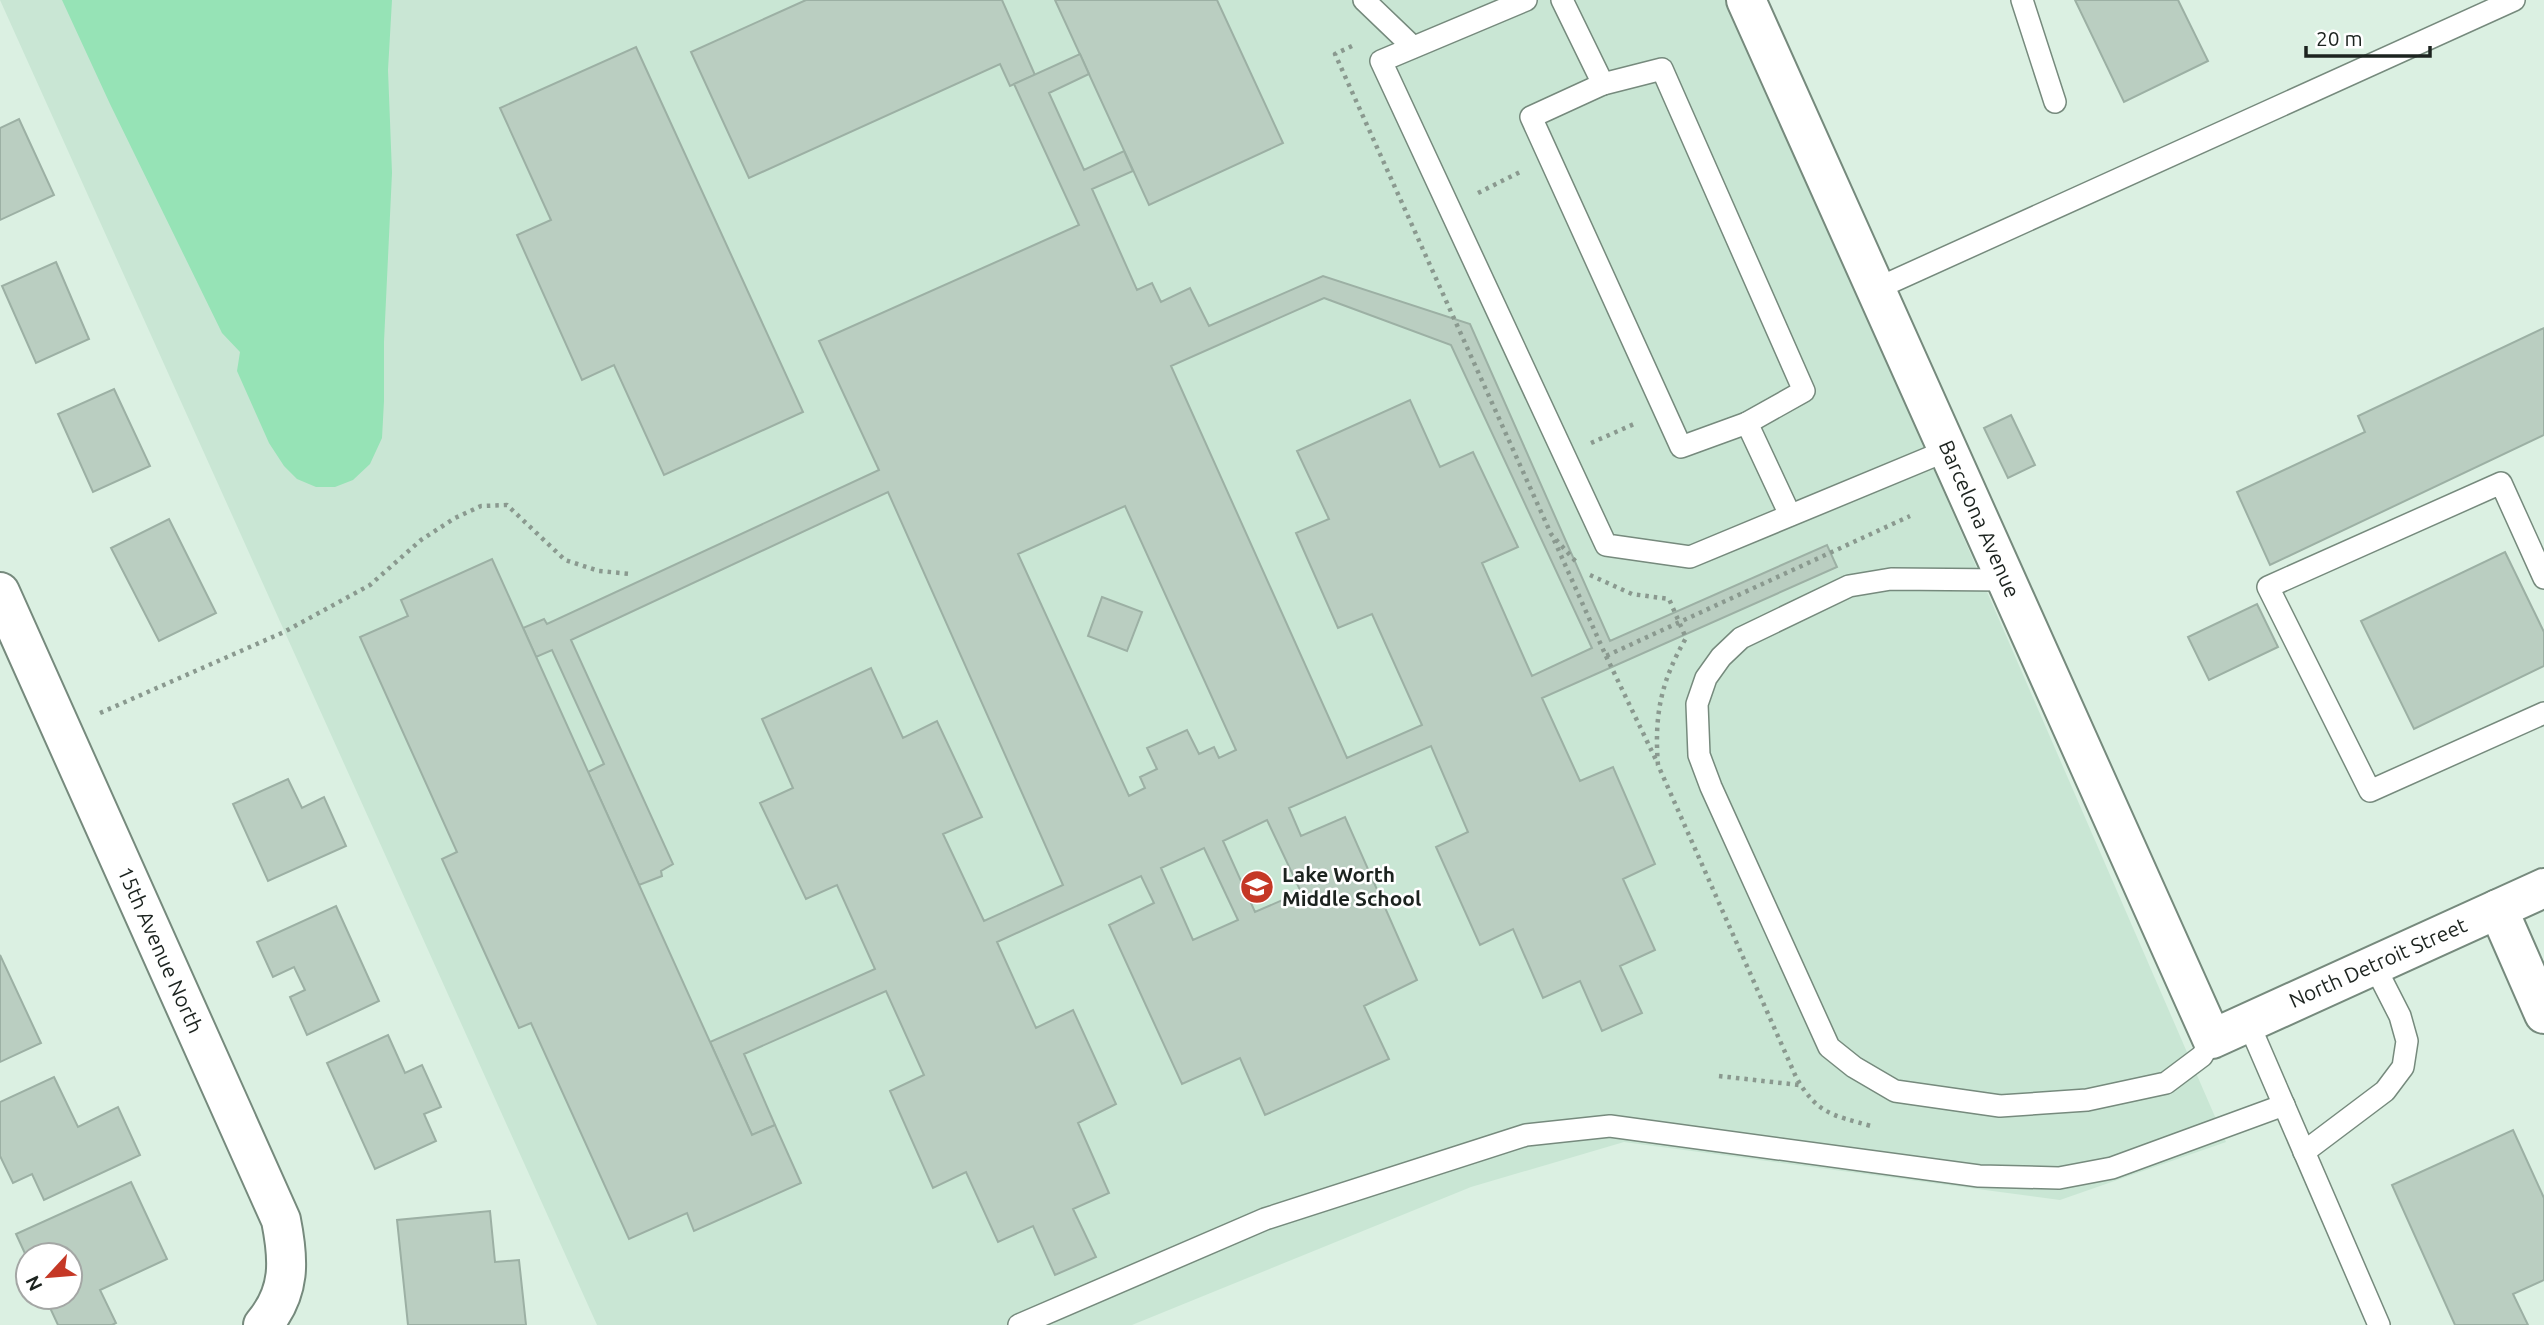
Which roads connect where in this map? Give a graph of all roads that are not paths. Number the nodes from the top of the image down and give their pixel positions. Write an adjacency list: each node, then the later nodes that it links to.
1 (1364, 0): 7 (lane)
2 (1525, 0): 7 (lane)
3 (1562, 0): 8 (lane)
4 (1746, 0): 10 (street, Barcelona Avenue)
5 (2022, 0): 9 (lane)
6 (2514, 0): 10 (lane)
7 (1413, 47): 13 (lane)
8 (1603, 84): 11 (lane); 11 (lane)
9 (2055, 102)
10 (1876, 289): 12 (street, Barcelona Avenue)
11 (1747, 423): 13 (lane)
12 (1948, 450): 13 (lane); 15 (street, Barcelona Avenue)
13 (1790, 515)
14 (2544, 578): 17 (lane)
15 (2006, 580): 23 (street, Barcelona Avenue); 23 (lane)
16 (0, 592): 26 (street, 15th Avenue North)
17 (2544, 713)
18 (2544, 888): 19 (street, North Detroit Street)
19 (2498, 909): 20 (street, North Detroit Street); 21 (street)
20 (2374, 965): 22 (street, North Detroit Street); 25 (lane)
21 (2544, 1014)
22 (2248, 1022): 23 (street, North Detroit Street); 24 (lane)
23 (2212, 1039)
24 (2284, 1105): 25 (lane); 27 (lane)
25 (2304, 1152): 28 (lane)
26 (268, 1319)
27 (1019, 1325)
28 (2379, 1325)

